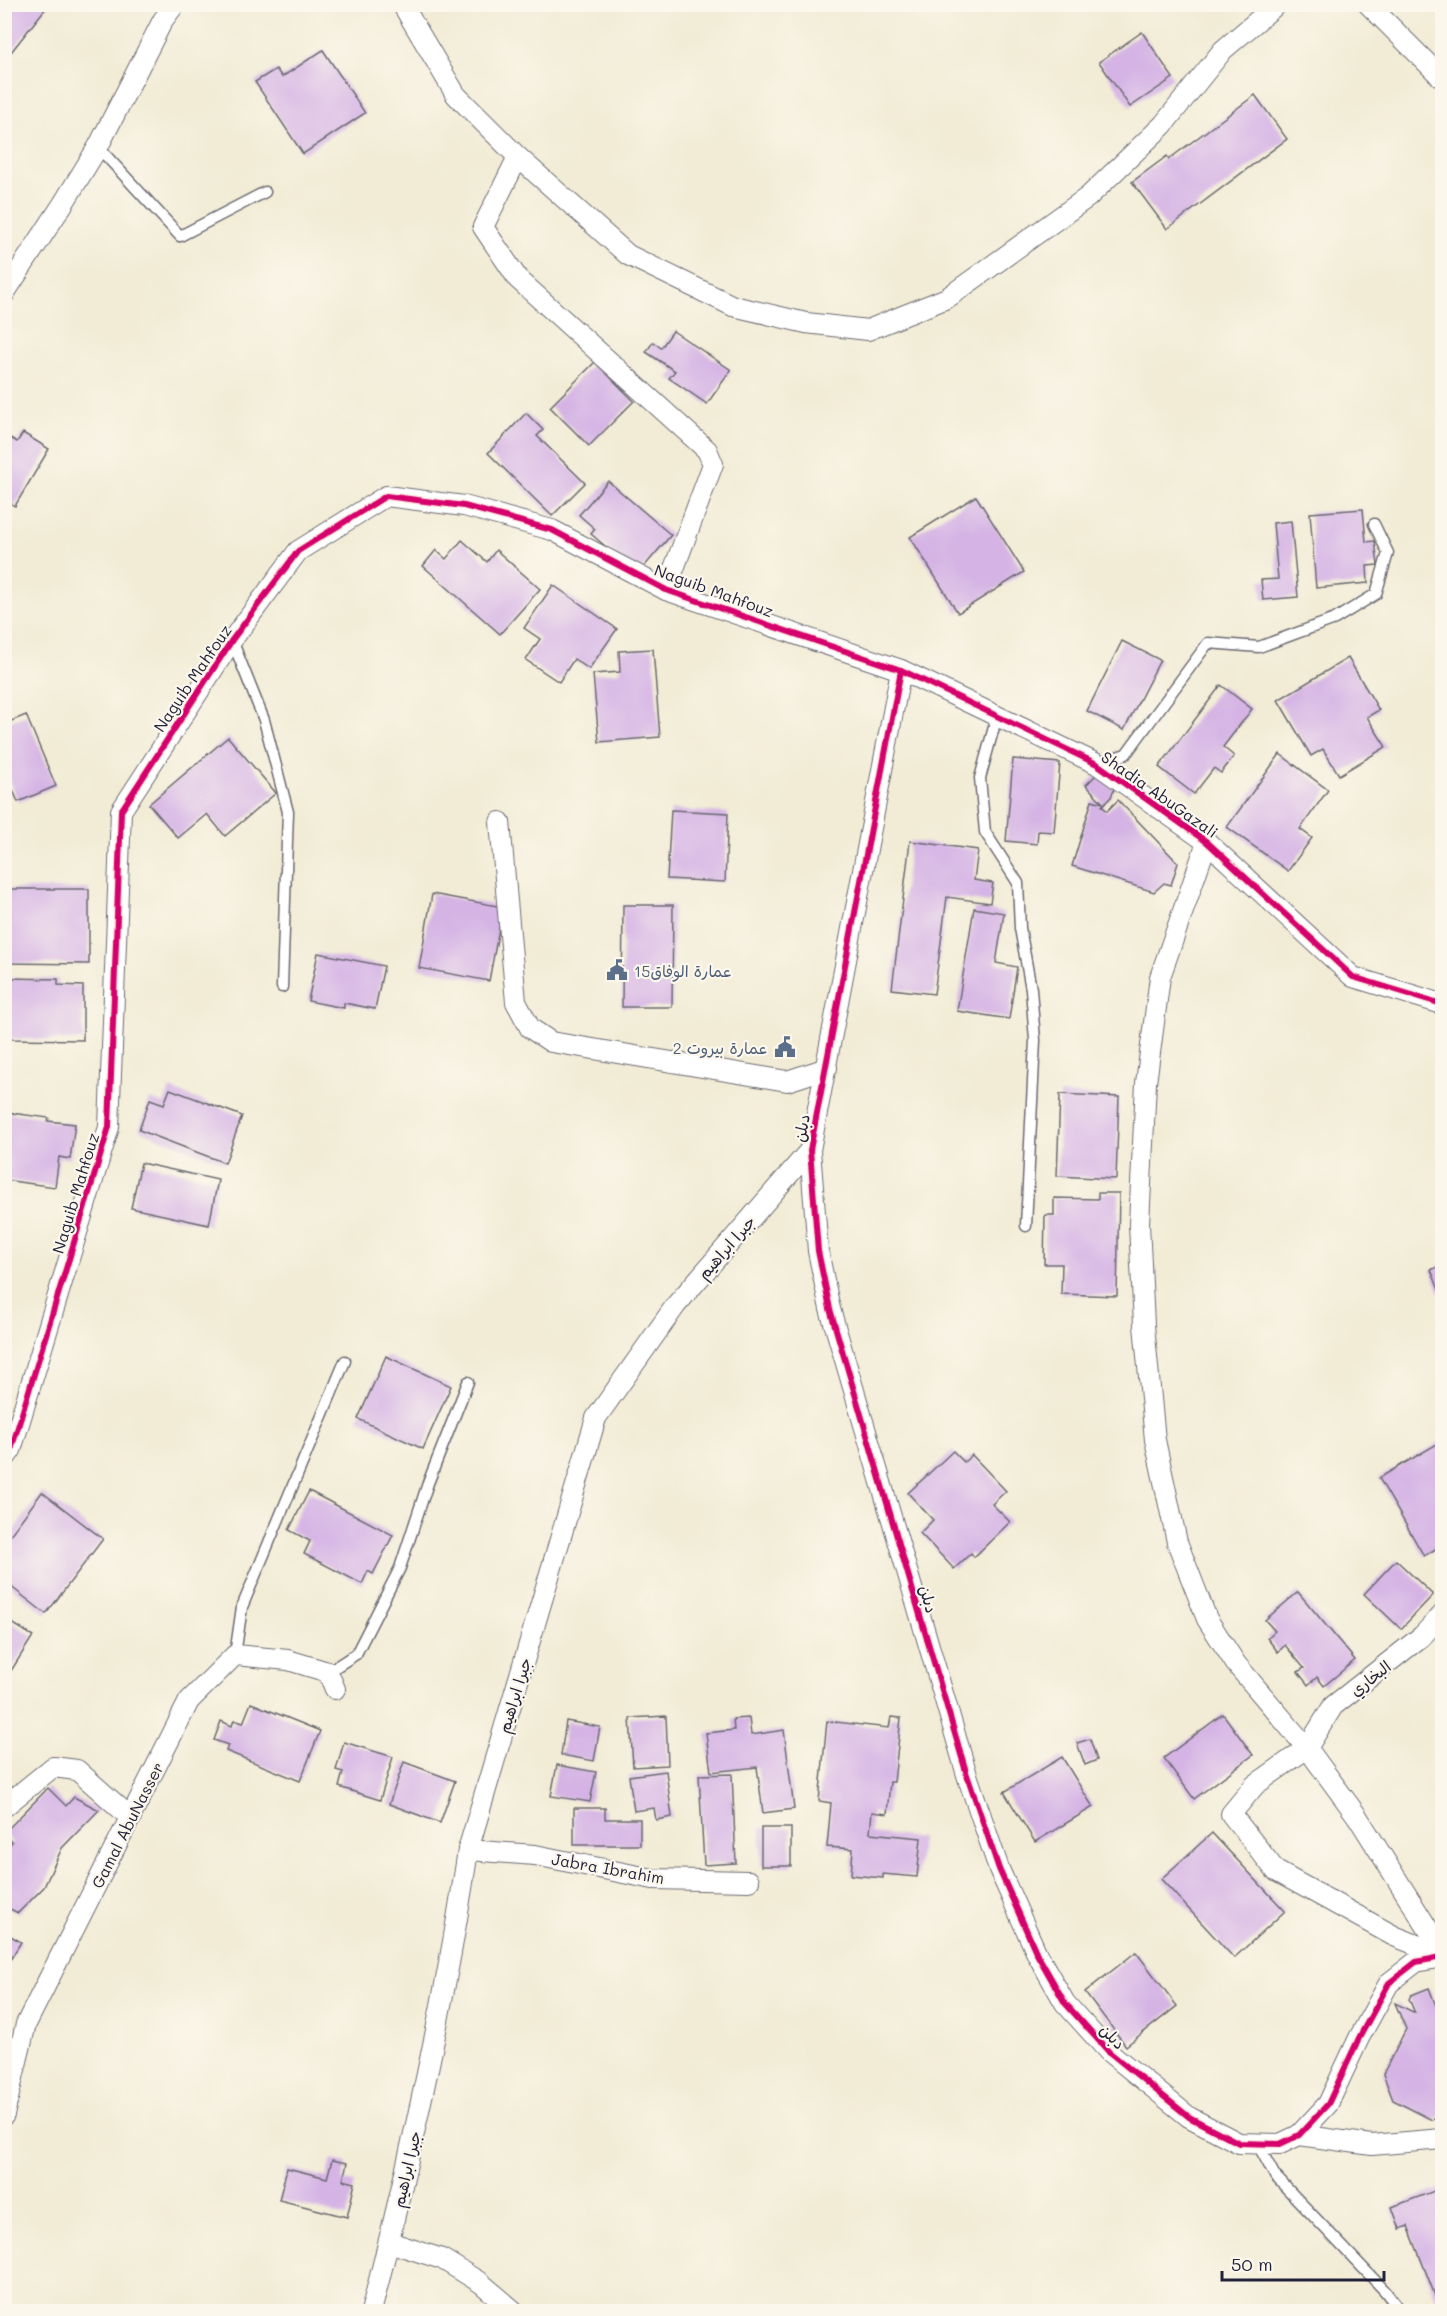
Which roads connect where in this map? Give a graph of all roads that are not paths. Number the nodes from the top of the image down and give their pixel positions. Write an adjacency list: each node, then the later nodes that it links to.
1 (175, 4): 6 (street)
2 (402, 4): 7 (street)
3 (1277, 4): 7 (street)
4 (1368, 4): 5 (street)
5 (1443, 78)
6 (98, 147): 8 (lane); 9 (street)
7 (518, 157): 11 (street)
8 (265, 192)
9 (4, 294)
10 (1374, 524): 15 (lane)
11 (666, 590): 12 (street, Naguib Mahfouz); 13 (street, Naguib Mahfouz)
12 (232, 640): 18 (lane); 25 (street, Naguib Mahfouz)
13 (901, 670): 14 (street, Shadia AbuGazali); 20 (street, دبلن)
14 (997, 716): 15 (street, Shadia AbuGazali); 22 (lane)
15 (1097, 764): 17 (street, Shadia AbuGazali)
16 (500, 822): 20 (street)
17 (1207, 842): 19 (street, Shadia AbuGazali); 29 (street)
18 (282, 987)
19 (1443, 1004)
20 (827, 1068): 21 (street, دبلن)
21 (810, 1150): 32 (street, جبرا ابراهيم); 38 (street, دبلن)
22 (1026, 1226)
23 (345, 1362): 27 (lane)
24 (468, 1382): 28 (lane)
25 (4, 1460)
26 (1443, 1615): 29 (street, البخاري)
27 (235, 1655): 28 (street); 31 (street, Gamal AbuNasser)
28 (332, 1680)
29 (1307, 1748): 34 (street); 34 (street)
30 (4, 1807): 31 (street)
31 (131, 1818): 35 (street, Gamal AbuNasser)
32 (468, 1850): 33 (street, Jabra Ibrahim); 39 (street, جبرا ابراهيم)
33 (749, 1881)
34 (1443, 1955): 36 (street)
35 (4, 2115)
36 (1299, 2135): 37 (street); 38 (street, دبلن)
37 (1443, 2139)
38 (1257, 2143): 42 (lane)
39 (389, 2242): 40 (street, جبرا ابراهيم); 41 (street)
40 (371, 2312)
41 (515, 2312)
42 (1401, 2312)

